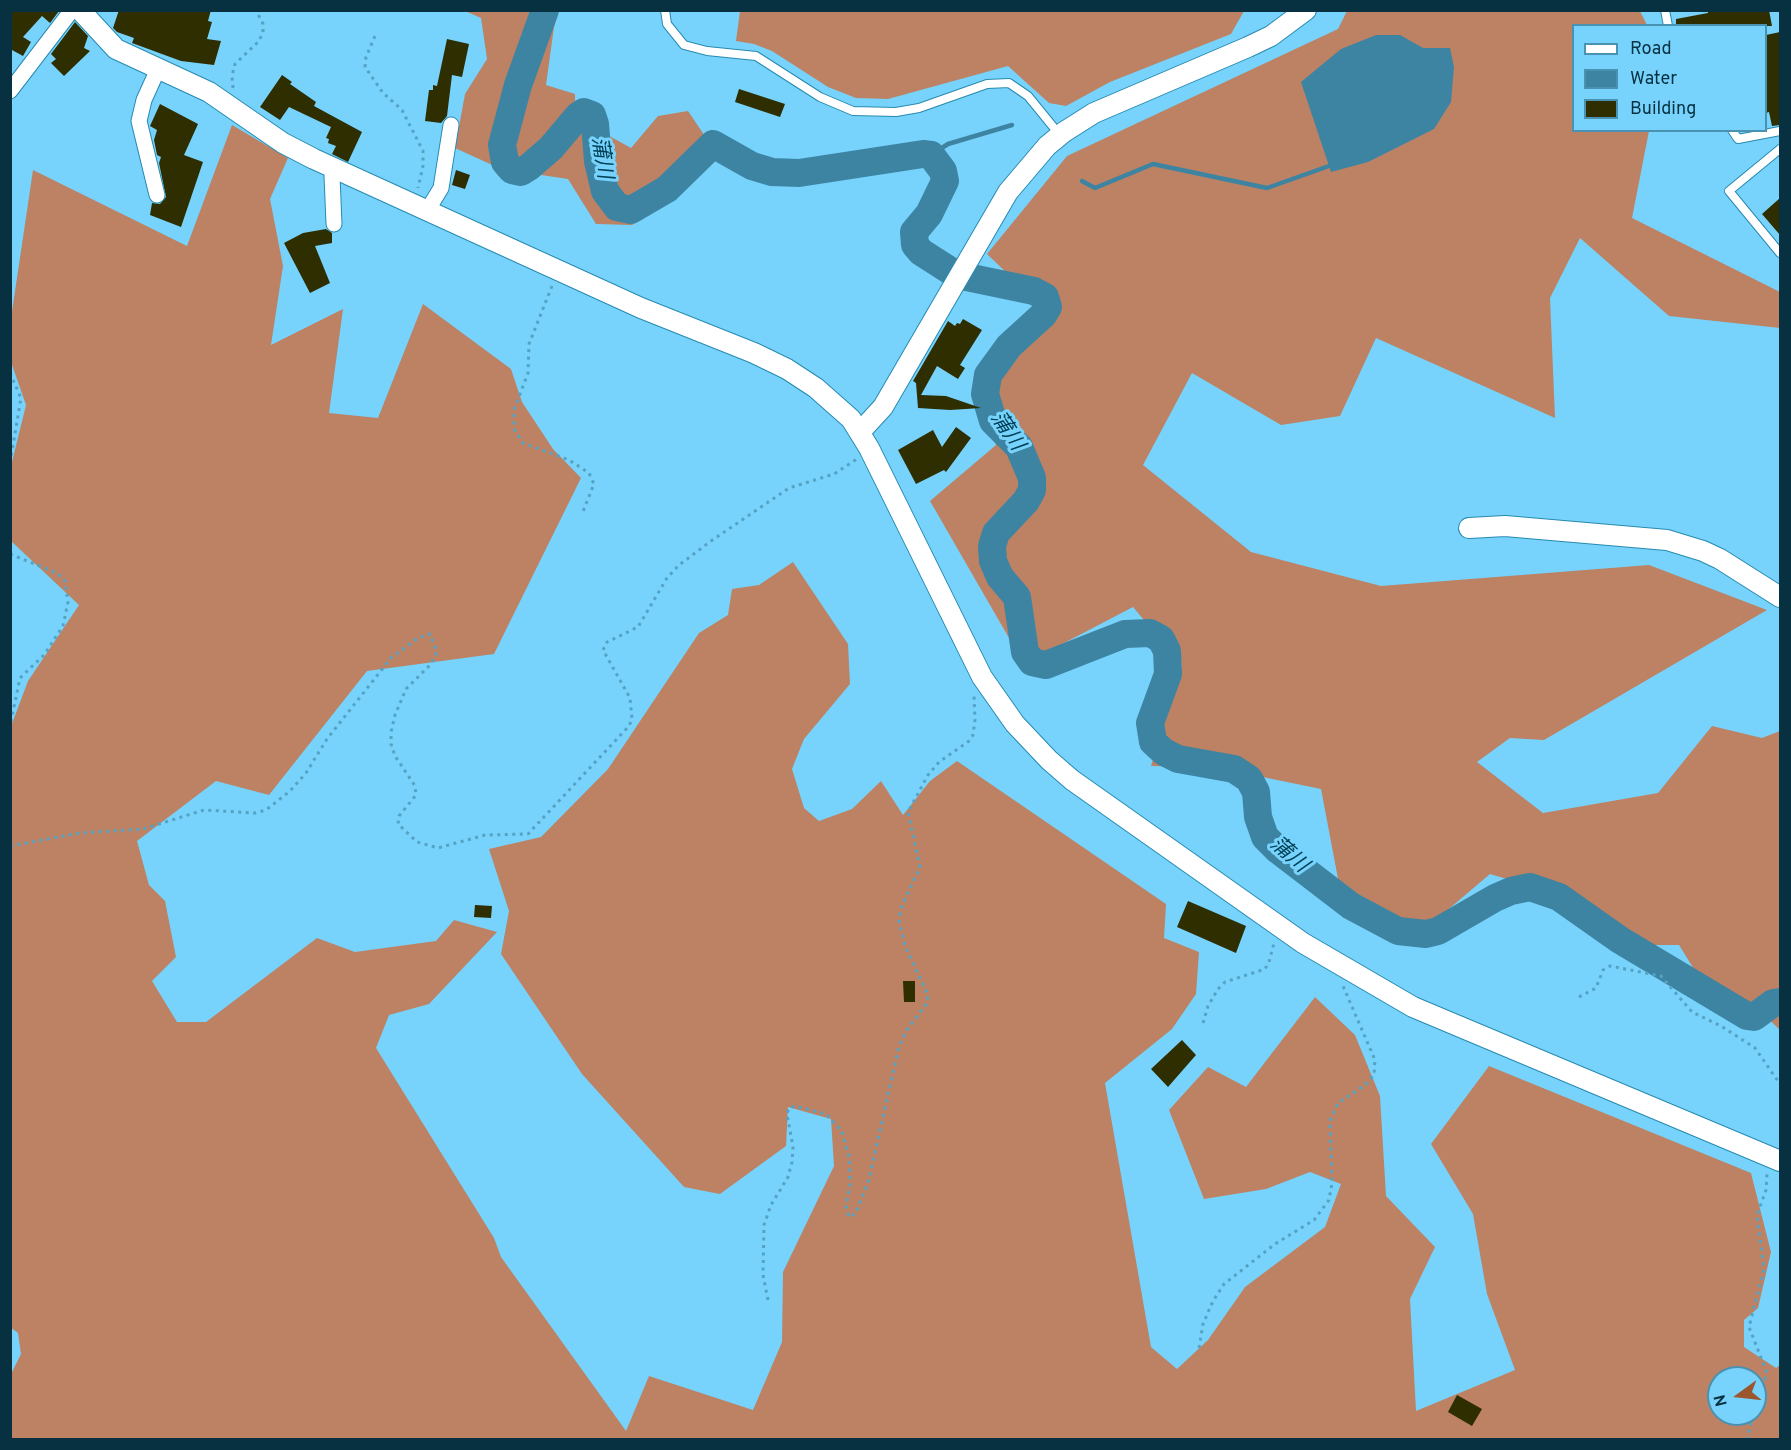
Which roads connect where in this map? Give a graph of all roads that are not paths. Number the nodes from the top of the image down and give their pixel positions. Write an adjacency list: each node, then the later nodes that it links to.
1 (72, 10): 6 (street)
2 (80, 10): 5 (street)
3 (665, 10): 10 (lane)
4 (1306, 10): 10 (street)
5 (158, 69): 12 (street); 13 (street)
6 (10, 91)
7 (451, 126): 14 (street)
8 (1780, 131): 9 (lane)
9 (1733, 132)
10 (1060, 135): 17 (street)
11 (1780, 149): 16 (lane)
12 (335, 169): 14 (street); 15 (street)
13 (157, 195)
14 (420, 207): 17 (street)
15 (334, 224)
16 (1780, 253)
17 (865, 440): 20 (street)
18 (1468, 528): 19 (street)
19 (1780, 597)
20 (1777, 1160)

